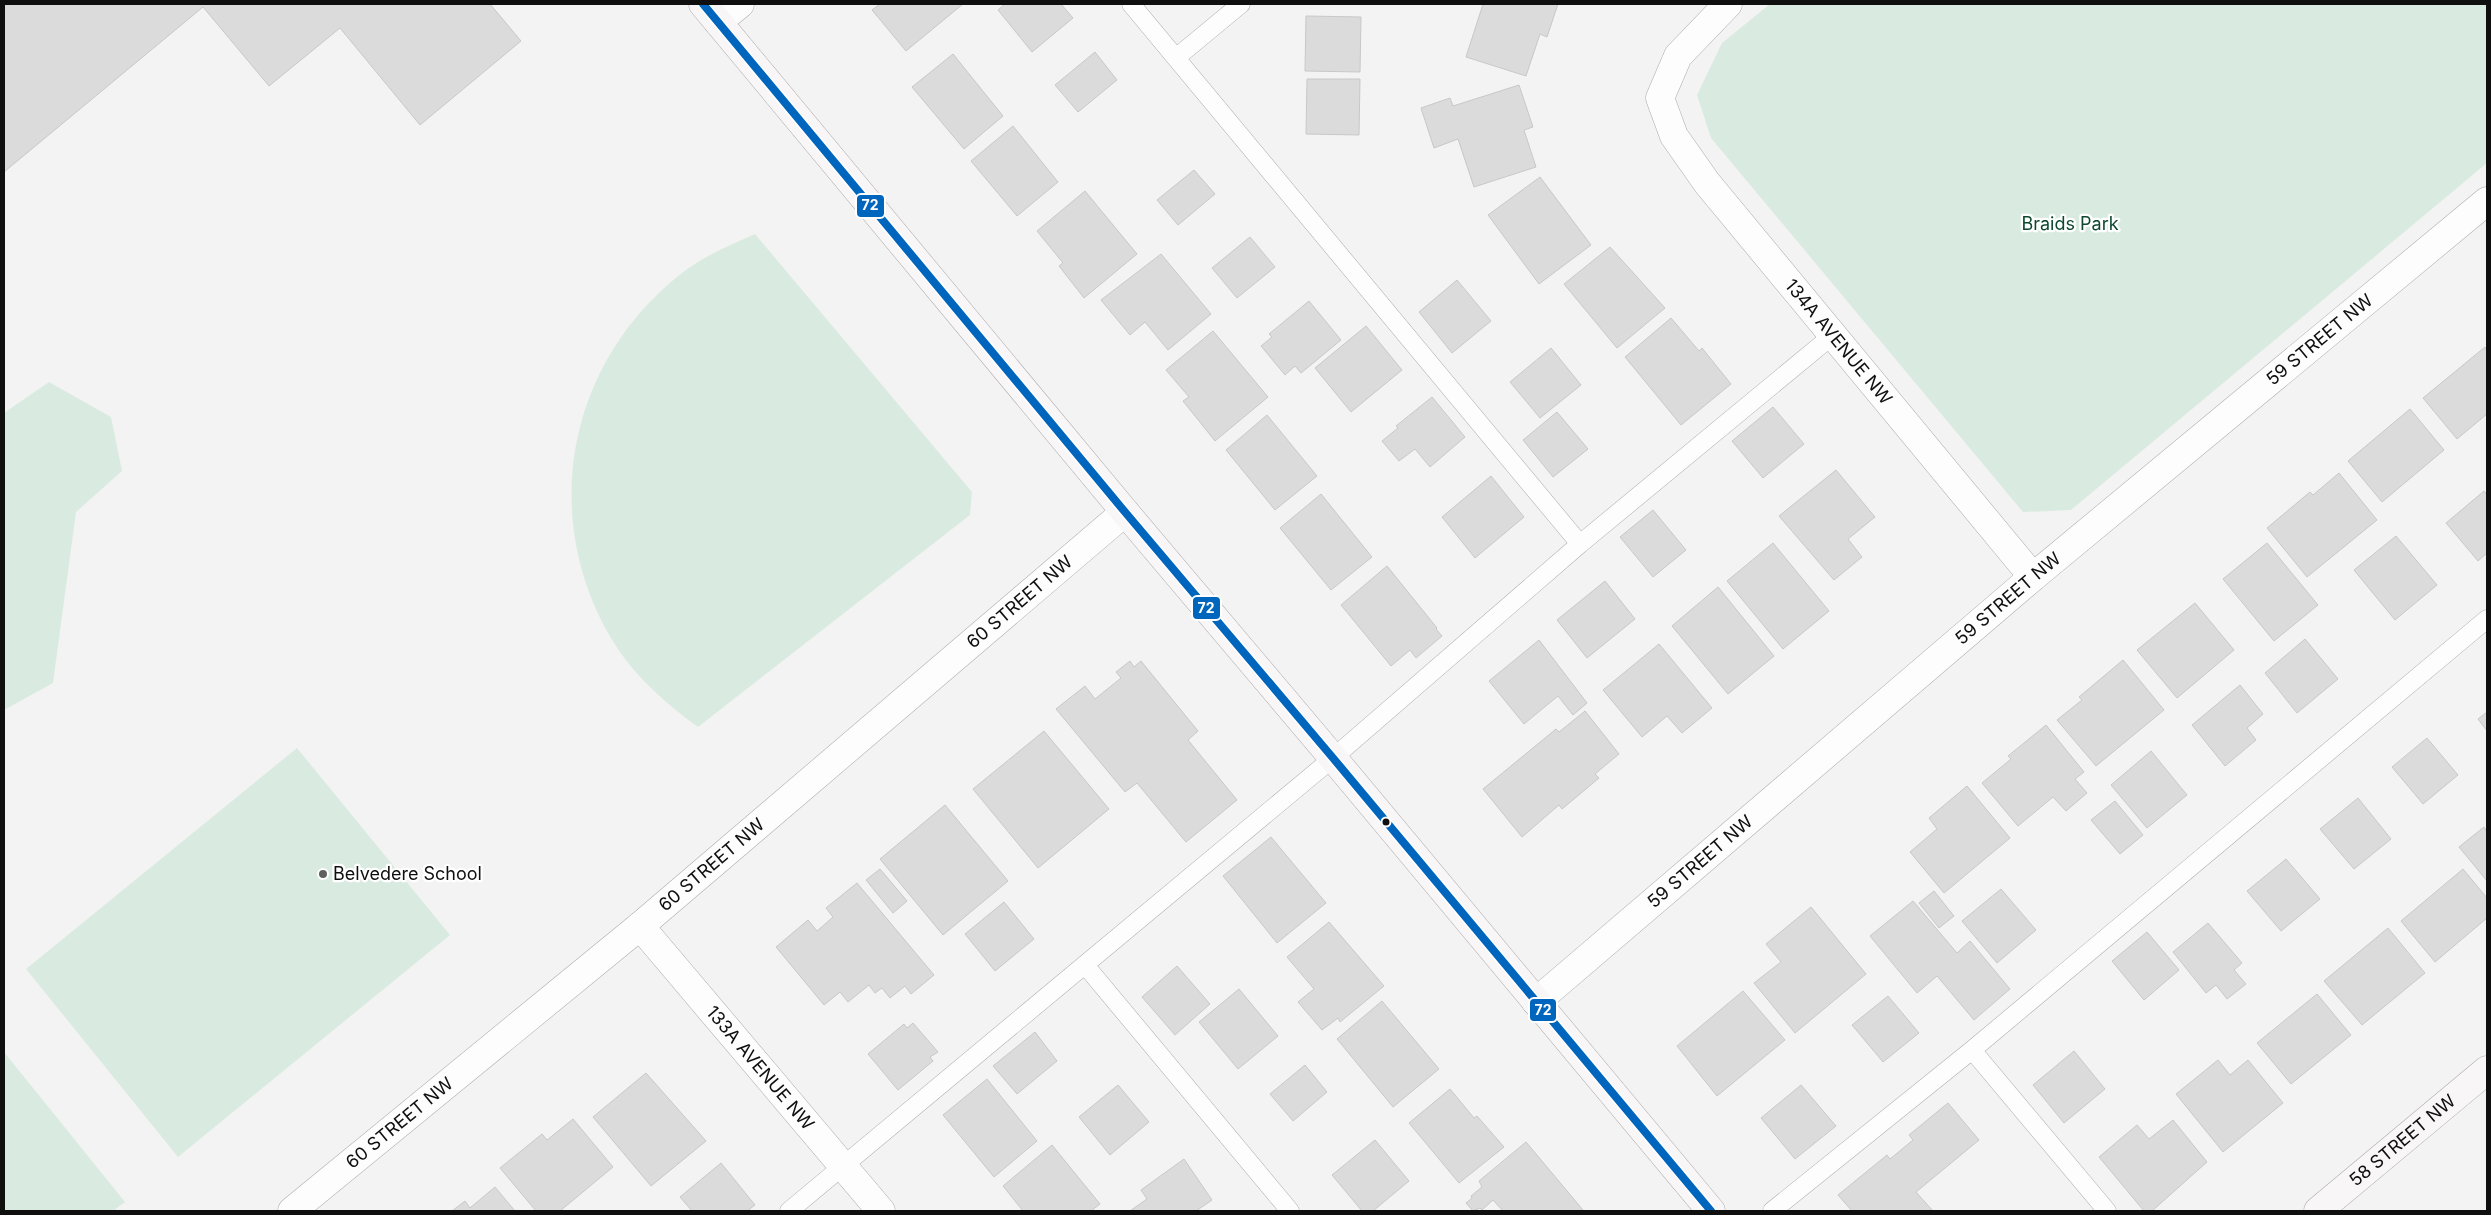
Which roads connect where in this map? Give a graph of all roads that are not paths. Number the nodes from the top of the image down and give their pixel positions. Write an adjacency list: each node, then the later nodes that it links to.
1 (740, 4): 5 (street)
2 (1131, 4): 6 (lane)
3 (1241, 4): 6 (lane)
4 (1728, 4): 8 (street, 134A AVENUE NW)
5 (710, 13): 9 (street)
6 (1177, 57): 10 (lane)
7 (2487, 201): 11 (street, 59 STREET NW)
8 (1833, 335): 10 (lane); 11 (street, 134A AVENUE NW)
9 (1125, 512): 13 (street); 14 (street, 60 STREET NW)
10 (1580, 544): 13 (lane)
11 (2033, 577): 16 (street, 59 STREET NW)
12 (2487, 619): 17 (lane)
13 (1333, 758): 15 (lane); 16 (street)
14 (640, 926): 19 (street, 133A AVENUE NW); 20 (street, 60 STREET NW)
15 (1085, 965): 19 (lane); 23 (lane)
16 (1536, 1002): 24 (street)
17 (1972, 1050): 25 (lane); 26 (lane)
18 (2487, 1070): 27 (street, 58 STREET NW)
19 (843, 1166): 21 (lane); 22 (street, 133A AVENUE NW)
20 (292, 1211)
21 (789, 1211)
22 (881, 1211)
23 (1290, 1211)
24 (1711, 1211)
25 (1772, 1211)
26 (2107, 1211)
27 (2318, 1211)

